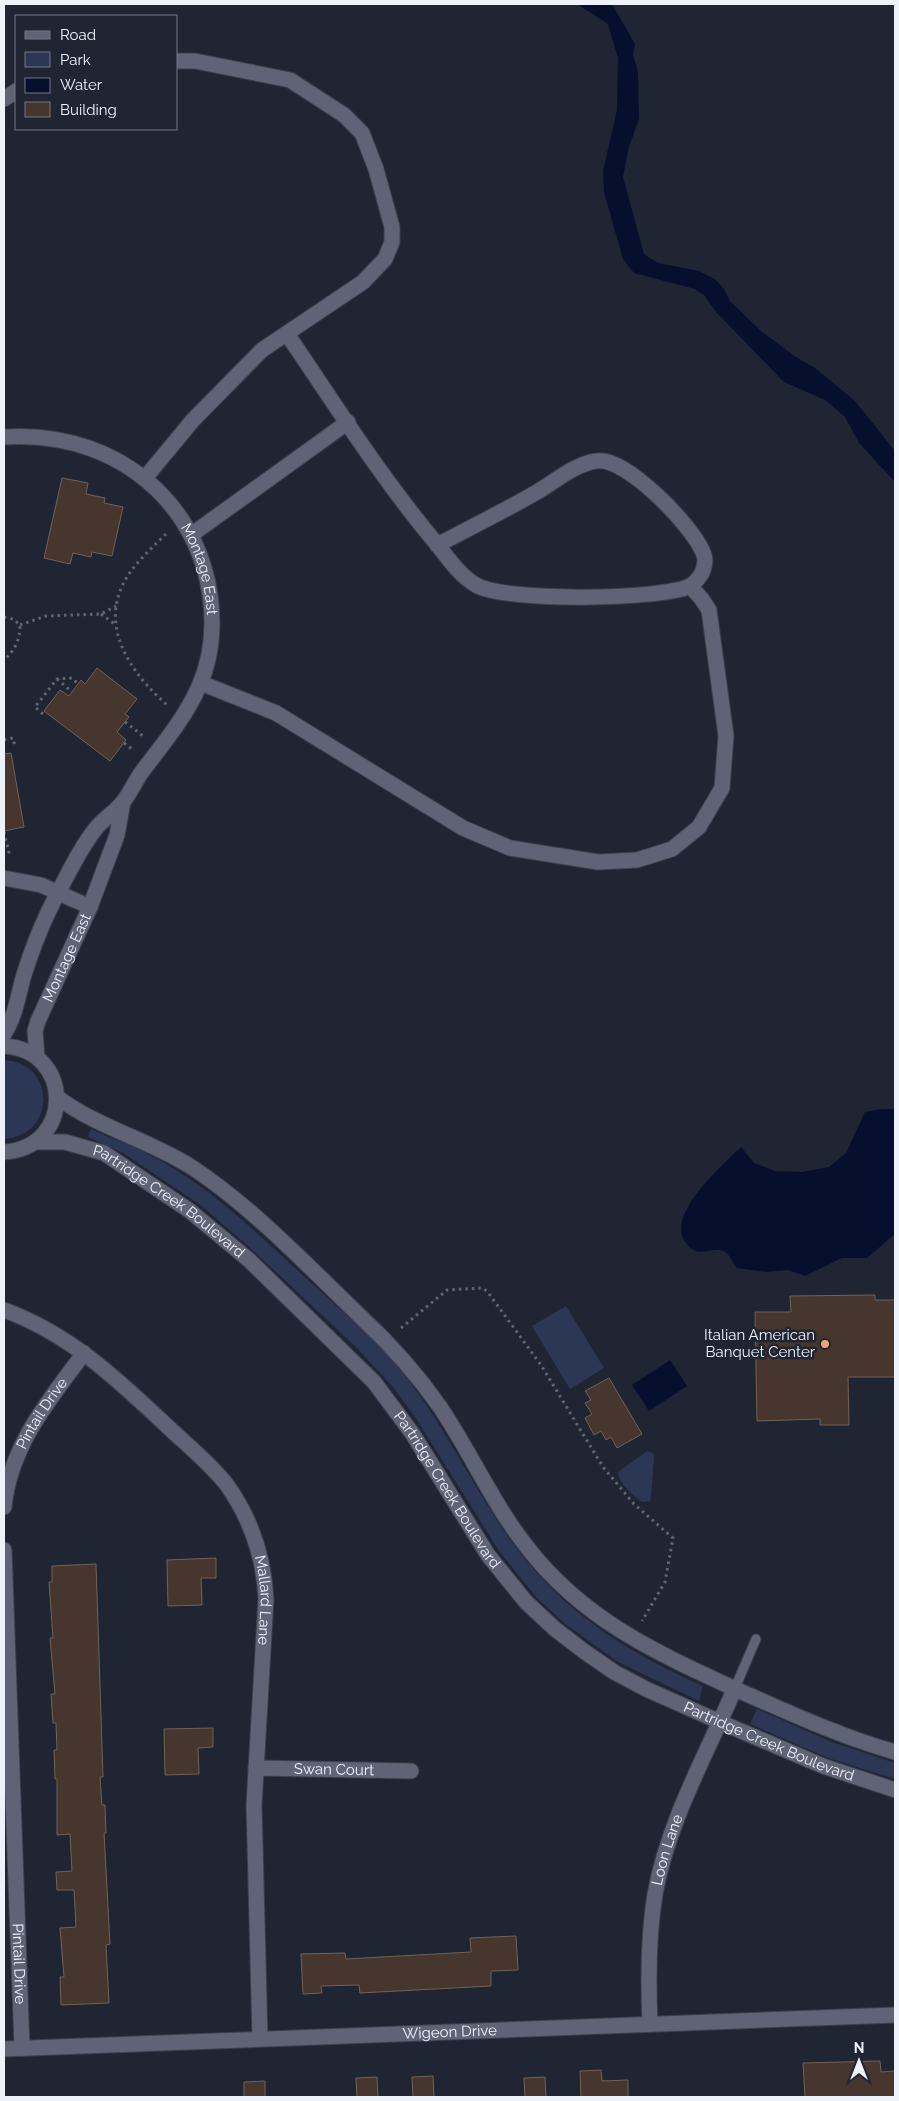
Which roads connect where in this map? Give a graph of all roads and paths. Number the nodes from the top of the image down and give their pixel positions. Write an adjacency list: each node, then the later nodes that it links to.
1 (178, 61): 4 (street)
2 (15, 92): 3 (street)
3 (4, 99)
4 (287, 334): 5 (street); 7 (street)
5 (348, 422): 9 (street); 10 (street)
6 (4, 436): 7 (street, Montage East)
7 (145, 478): 9 (street, Montage East)
8 (166, 534): 12 (path)
9 (191, 535): 19 (street, Montage East)
10 (438, 546): 11 (street); 11 (street)
11 (690, 586): 19 (street)
12 (116, 606): 13 (path); 16 (path)
13 (101, 614): 15 (path); 16 (path)
14 (4, 617): 15 (path)
15 (20, 625): 17 (path)
16 (117, 625): 22 (path)
17 (4, 660)
18 (57, 679): 20 (path); 21 (path); 23 (path)
19 (201, 683): 30 (street, Montage East)
20 (78, 684)
21 (72, 692)
22 (167, 705)
23 (43, 714)
24 (125, 722): 25 (path)
25 (143, 736)
26 (4, 740): 28 (path)
27 (124, 743): 29 (path)
28 (15, 747)
29 (133, 750)
30 (123, 802): 34 (street, Montage East); 35 (street, Montage East)
31 (4, 832): 32 (path)
32 (10, 857)
33 (4, 878): 34 (street)
34 (58, 892): 35 (street); 36 (street, Montage East)
35 (90, 907): 38 (street, Montage East)
36 (4, 1034)
37 (4, 1046): 38 (street)
38 (37, 1057): 39 (street)
39 (57, 1096): 40 (street); 50 (street, Partridge Creek Boulevard)
40 (36, 1142): 41 (street); 51 (street, Partridge Creek Boulevard)
41 (10, 1152): 42 (street)
42 (4, 1166)
43 (4, 1310): 45 (street, Mallard Lane)
44 (402, 1328): 48 (path)
45 (84, 1353): 46 (street, Pintail Drive); 53 (street, Mallard Lane)
46 (4, 1507)
47 (4, 1550): 59 (street, Pintail Drive)
48 (642, 1621)
49 (756, 1639): 50 (lane)
50 (735, 1688): 51 (street, Loon Lane); 52 (street, Partridge Creek Boulevard)
51 (720, 1722): 55 (street, Partridge Creek Boulevard); 57 (street, Loon Lane)
52 (895, 1752)
53 (256, 1768): 54 (street, Swan Court); 58 (street, Mallard Lane)
54 (410, 1771)
55 (895, 1790)
56 (895, 2015): 57 (street, Wigeon Drive)
57 (650, 2024): 58 (street, Wigeon Drive)
58 (260, 2038): 59 (street, Wigeon Drive)
59 (22, 2048): 60 (street, Wigeon Drive)
60 (4, 2049)

